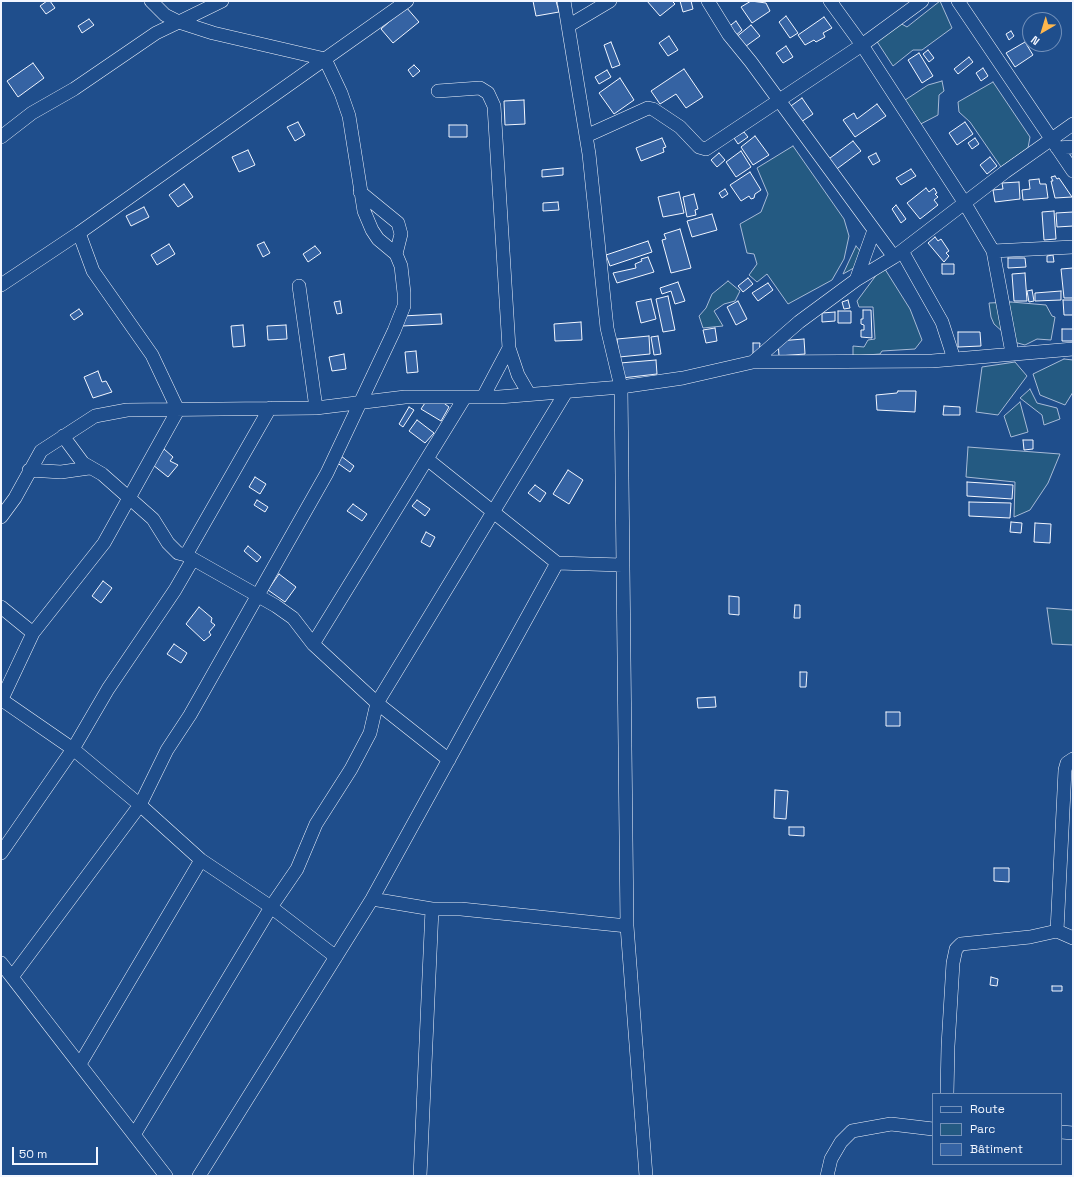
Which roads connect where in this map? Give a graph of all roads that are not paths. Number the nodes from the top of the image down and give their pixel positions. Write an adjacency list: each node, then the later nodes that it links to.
1 (151, 1): 10 (street)
2 (222, 1): 10 (street)
3 (407, 1): 13 (street)
4 (564, 1): 11 (street)
5 (610, 1): 11 (street)
6 (708, 1): 15 (street)
7 (830, 1): 12 (street)
8 (922, 1): 12 (street)
9 (958, 1): 19 (street)
10 (179, 22): 13 (street); 17 (street)
11 (568, 26): 18 (street)
12 (862, 45): 15 (street); 23 (street)
13 (325, 59): 22 (street); 25 (street)
14 (438, 91): 33 (street)
15 (778, 99): 18 (street); 24 (street)
16 (1073, 124): 19 (street)
17 (4, 130)
18 (586, 136): 38 (street)
19 (1054, 143): 20 (street); 21 (street); 23 (street)
20 (1073, 147)
21 (1073, 171)
22 (360, 192): 28 (street); 28 (street)
23 (964, 202): 27 (street); 29 (street)
24 (874, 230): 29 (street); 30 (street)
25 (79, 233): 31 (street); 46 (street)
26 (1073, 247): 27 (street)
27 (993, 251): 35 (street)
28 (396, 254): 43 (street)
29 (898, 254): 30 (street); 36 (street)
30 (856, 280): 37 (street)
31 (1, 285)
32 (299, 286): 45 (street)
33 (509, 348): 40 (street); 42 (street)
34 (1073, 350): 35 (street)
35 (1012, 353): 36 (street)
36 (954, 359): 37 (street)
37 (753, 362): 38 (street)
38 (621, 387): 39 (street); 56 (street)
39 (566, 392): 40 (street); 52 (street)
40 (529, 394): 42 (street)
41 (465, 397): 42 (street); 43 (street); 48 (street)
42 (483, 397)
43 (359, 404): 45 (street); 57 (street)
44 (270, 408): 45 (street); 46 (street); 54 (street)
45 (316, 408)
46 (178, 410): 47 (street); 51 (street)
47 (63, 436): 49 (street); 50 (street)
48 (427, 459): 52 (street); 60 (street)
49 (89, 468): 50 (street); 51 (street)
50 (29, 470): 53 (street)
51 (128, 497): 54 (street); 59 (street)
52 (492, 512): 55 (street); 62 (street)
53 (1, 518)
54 (190, 557): 57 (street); 63 (street)
55 (557, 563): 56 (street); 65 (street)
56 (622, 565): 72 (street)
57 (258, 596): 60 (street); 66 (street)
58 (1, 607): 59 (street)
59 (33, 633): 61 (street)
60 (313, 644): 62 (street)
61 (1, 701): 63 (street)
62 (377, 703): 65 (street); 70 (street)
63 (73, 749): 66 (street); 67 (street)
64 (1073, 759): 73 (street)
65 (448, 760): 69 (street)
66 (140, 805): 68 (street); 77 (street)
67 (1, 853)
68 (201, 860): 70 (street); 78 (street)
69 (372, 899): 71 (street); 75 (street)
70 (271, 908): 75 (street); 83 (street)
71 (432, 909): 72 (street); 86 (street)
72 (627, 926): 87 (street)
73 (1057, 931): 74 (street); 79 (street)
74 (1073, 938)
75 (336, 957): 85 (street)
76 (1, 963): 77 (street)
77 (12, 977): 78 (street)
78 (80, 1064): 83 (street)
79 (946, 1093)
80 (932, 1129): 88 (street)
81 (1062, 1132): 82 (street)
82 (1073, 1133)
83 (134, 1136): 84 (street)
84 (166, 1176)
85 (199, 1176)
86 (420, 1176)
87 (646, 1176)
88 (827, 1176)

